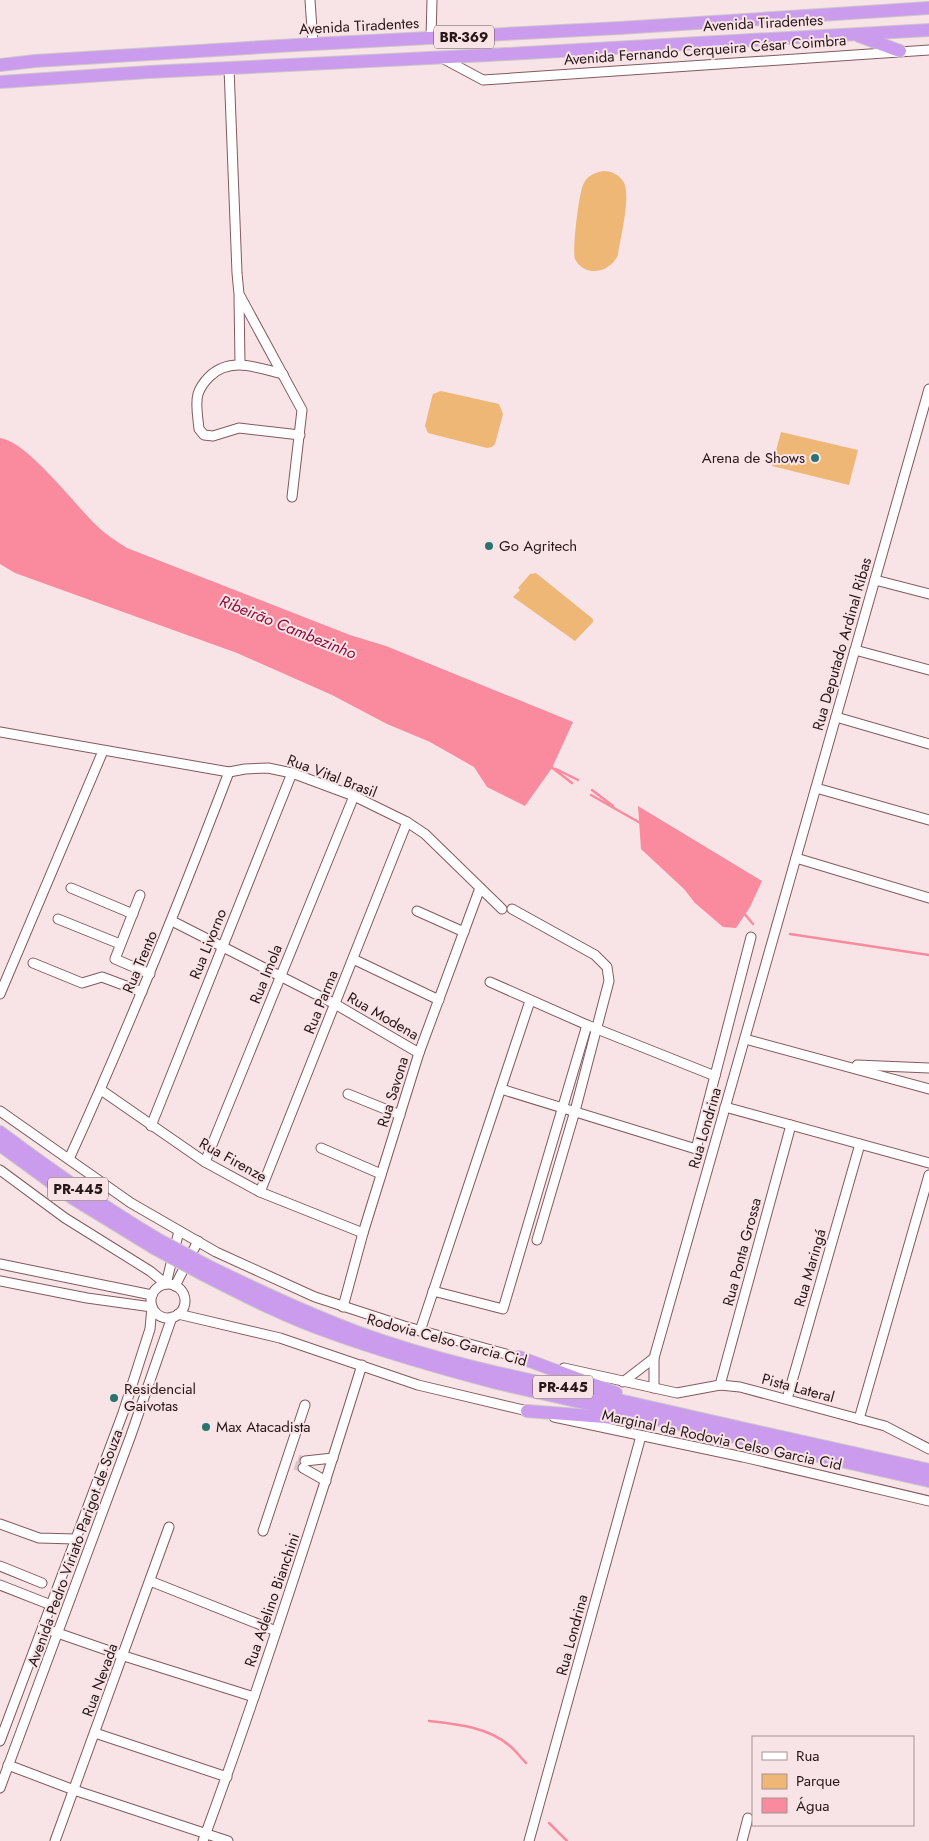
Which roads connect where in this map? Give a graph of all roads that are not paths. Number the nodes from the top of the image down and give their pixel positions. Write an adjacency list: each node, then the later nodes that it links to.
1 (310, 0): 7 (street)
2 (432, 0): 6 (street)
3 (929, 8): 6 (highway, Avenida Tiradentes / BR-369)
4 (929, 30): 5 (highway, Avenida Tiradentes / BR-369)
5 (852, 34): 9 (highway); 10 (highway, Avenida Tiradentes / BR-369)
6 (431, 38): 7 (highway, Avenida Tiradentes / BR-369)
7 (313, 44): 11 (highway, Avenida Tiradentes / BR-369)
8 (929, 50): 9 (street, Avenida Fernando Cerqueira César Coimbra)
9 (900, 51): 10 (street, Avenida Fernando Cerqueira César Coimbra)
10 (442, 58): 12 (highway, Avenida Tiradentes / BR-369)
11 (0, 65)
12 (229, 68): 13 (highway, Avenida Tiradentes / BR-369); 14 (street)
13 (0, 82)
14 (239, 294): 15 (street); 16 (street)
15 (240, 364): 16 (street); 18 (street)
16 (283, 374): 18 (street)
17 (929, 389): 20 (street, Rua Deputado Ardinal Ribas)
18 (300, 435): 19 (street)
19 (292, 497)
20 (875, 580): 21 (street); 22 (street, Rua Deputado Ardinal Ribas)
21 (929, 594)
22 (855, 650): 23 (street); 24 (street, Rua Deputado Ardinal Ribas)
23 (929, 670)
24 (836, 718): 26 (street); 30 (street, Rua Deputado Ardinal Ribas)
25 (0, 732): 27 (street, Rua Vital Brasil)
26 (929, 744)
27 (103, 751): 28 (street, Rua Vital Brasil); 56 (street)
28 (229, 772): 29 (street, Rua Vital Brasil); 45 (street, Rua Trento)
29 (292, 773): 31 (street, Rua Vital Brasil); 49 (street, Rua Livorno)
30 (816, 788): 32 (street); 34 (street, Rua Deputado Ardinal Ribas)
31 (354, 796): 33 (street, Rua Vital Brasil); 53 (street, Rua Imola)
32 (929, 820)
33 (407, 822): 36 (street, Rua Vital Brasil); 50 (street, Rua Parma)
34 (796, 858): 38 (street); 39 (street, Rua Deputado Ardinal Ribas)
35 (71, 888): 43 (street)
36 (480, 888): 40 (street, Rua Vital Brasil); 46 (street, Rua Savona)
37 (140, 895): 43 (street)
38 (929, 898)
39 (783, 907): 62 (street, Rua Londrina)
40 (502, 909)
41 (512, 909): 61 (street)
42 (417, 911): 46 (street)
43 (132, 914): 48 (street)
44 (58, 919): 48 (street)
45 (172, 921): 49 (street, Rua Modena); 52 (street, Rua Trento)
46 (464, 932): 57 (street, Rua Savona)
47 (751, 937): 66 (street)
48 (120, 944): 52 (street)
49 (222, 947): 53 (street, Rua Modena); 77 (street, Rua Livorno)
50 (353, 959): 57 (street); 59 (street, Rua Parma)
51 (33, 963): 55 (street)
52 (150, 974): 55 (street, Rua Trento)
53 (280, 976): 59 (street, Rua Modena); 83 (street, Rua Imola)
54 (490, 982): 58 (street)
55 (142, 992): 69 (street, Rua Trento)
56 (0, 994)
57 (439, 1000): 63 (street, Rua Savona)
58 (530, 1001): 60 (street); 67 (street)
59 (335, 1004): 63 (street, Rua Modena); 88 (street, Rua Parma)
60 (587, 1025): 61 (street); 72 (street)
61 (597, 1029): 66 (street); 74 (street)
62 (745, 1038): 64 (street); 71 (street, Rua Londrina)
63 (419, 1053): 75 (street, Rua Savona)
64 (842, 1065): 65 (street); 68 (street)
65 (929, 1068)
66 (715, 1076): 74 (street)
67 (501, 1089): 72 (street); 97 (street)
68 (929, 1089)
69 (101, 1090): 77 (street, Rua Firenze); 82 (street, Rua Trento)
70 (348, 1094): 75 (street)
71 (725, 1107): 76 (street); 104 (street, Rua Londrina)
72 (563, 1108): 74 (street); 97 (street)
73 (0, 1111): 82 (street)
74 (575, 1112): 91 (street)
75 (400, 1115): 86 (street, Rua Savona)
76 (791, 1125): 79 (street); 107 (street, Rua Ponta Grossa)
77 (151, 1126): 83 (street, Rua Firenze)
78 (0, 1132): 93 (highway, Rodovia Celso Garcia Cid / PR-445)
79 (860, 1144): 84 (street); 109 (street, Rua Maringá)
80 (0, 1145): 93 (highway, Rodovia Celso Garcia Cid / PR-445)
81 (321, 1148): 86 (street)
82 (70, 1159): 89 (street)
83 (205, 1162): 88 (street, Rua Firenze)
84 (929, 1163)
85 (0, 1170): 96 (street)
86 (381, 1174): 90 (street, Rua Savona)
87 (929, 1175): 114 (street)
88 (260, 1192): 90 (street, Rua Firenze)
89 (180, 1231): 92 (street); 96 (street)
90 (363, 1233): 100 (street, Rua Savona)
91 (537, 1240)
92 (198, 1241): 96 (street); 100 (street)
93 (157, 1244): 113 (highway, Rodovia Celso Garcia Cid / PR-445, bridge)
94 (0, 1264): 98 (street)
95 (0, 1281): 99 (street)
96 (170, 1285): 98 (street); 101 (street)
97 (433, 1291): 102 (street)
98 (152, 1295): 99 (street)
99 (152, 1307): 101 (street); 112 (street, Avenida Pedro Viriato Parigot de Souza)
100 (343, 1307): 102 (street)
101 (175, 1315): 105 (street, Marginal da Rodovia Celso Garcia Cid); 115 (street, Avenida Pedro Viriato Parigot de Souza)
102 (420, 1331): 103 (street)
103 (519, 1358): 106 (street); 113 (highway)
104 (654, 1358): 106 (street); 108 (street, Rua Londrina)
105 (362, 1366): 111 (street, Marginal da Rodovia Celso Garcia Cid); 119 (street, Rua Adelino Bianchini)
106 (623, 1382): 108 (street)
107 (720, 1385): 108 (street, Pista Lateral); 109 (street, Pista Lateral)
108 (654, 1388)
109 (787, 1399): 114 (street, Pista Lateral)
110 (305, 1405): 120 (street)
111 (527, 1411): 113 (highway); 116 (street, Marginal da Rodovia Celso Garcia Cid)
112 (122, 1413): 115 (street); 128 (street, Avenida Pedro Viriato Parigot de Souza)
113 (670, 1417): 121 (highway, Rodovia Celso Garcia Cid / PR-445); 123 (highway, Rodovia Celso Garcia Cid / PR-445)
114 (859, 1419): 118 (street, Pista Lateral)
115 (131, 1435): 136 (street, Avenida Pedro Viriato Parigot de Souza)
116 (641, 1436): 124 (street, Marginal da Rodovia Celso Garcia Cid); 149 (street, Rua Londrina)
117 (929, 1438): 118 (street)
118 (928, 1448)
119 (333, 1458): 120 (street); 122 (street, Rua Adelino Bianchini)
120 (296, 1462): 122 (street); 127 (street)
121 (929, 1470)
122 (326, 1481): 135 (street, Rua Adelino Bianchini)
123 (929, 1481)
124 (929, 1501)
125 (0, 1524): 128 (street)
126 (169, 1527): 130 (street, Rua Nevada)
127 (263, 1532)
128 (74, 1539): 133 (street, Avenida Pedro Viriato Parigot de Souza)
129 (0, 1566): 131 (street)
130 (150, 1581): 135 (street); 137 (street, Rua Nevada)
131 (42, 1583)
132 (0, 1585): 133 (street)
133 (51, 1606): 134 (street, Avenida Pedro Viriato Parigot de Souza)
134 (43, 1628): 136 (street); 140 (street, Avenida Pedro Viriato Parigot de Souza)
135 (276, 1631): 138 (street, Rua Adelino Bianchini)
136 (58, 1633): 137 (street); 141 (street, Avenida Pedro Viriato Parigot de Souza)
137 (124, 1656): 138 (street); 139 (street, Rua Nevada)
138 (254, 1697): 142 (street, Rua Adelino Bianchini)
139 (95, 1733): 142 (street); 144 (street, Rua Nevada)
140 (0, 1741)
141 (8, 1765): 143 (street, Avenida Pedro Viriato Parigot de Souza); 144 (street)
142 (227, 1777): 146 (street, Rua Adelino Bianchini)
143 (0, 1788)
144 (74, 1790): 146 (street); 147 (street, Rua Nevada)
145 (748, 1818): 150 (street)
146 (205, 1838): 148 (street)
147 (55, 1841)
148 (228, 1841)
149 (529, 1841)
150 (742, 1841)

